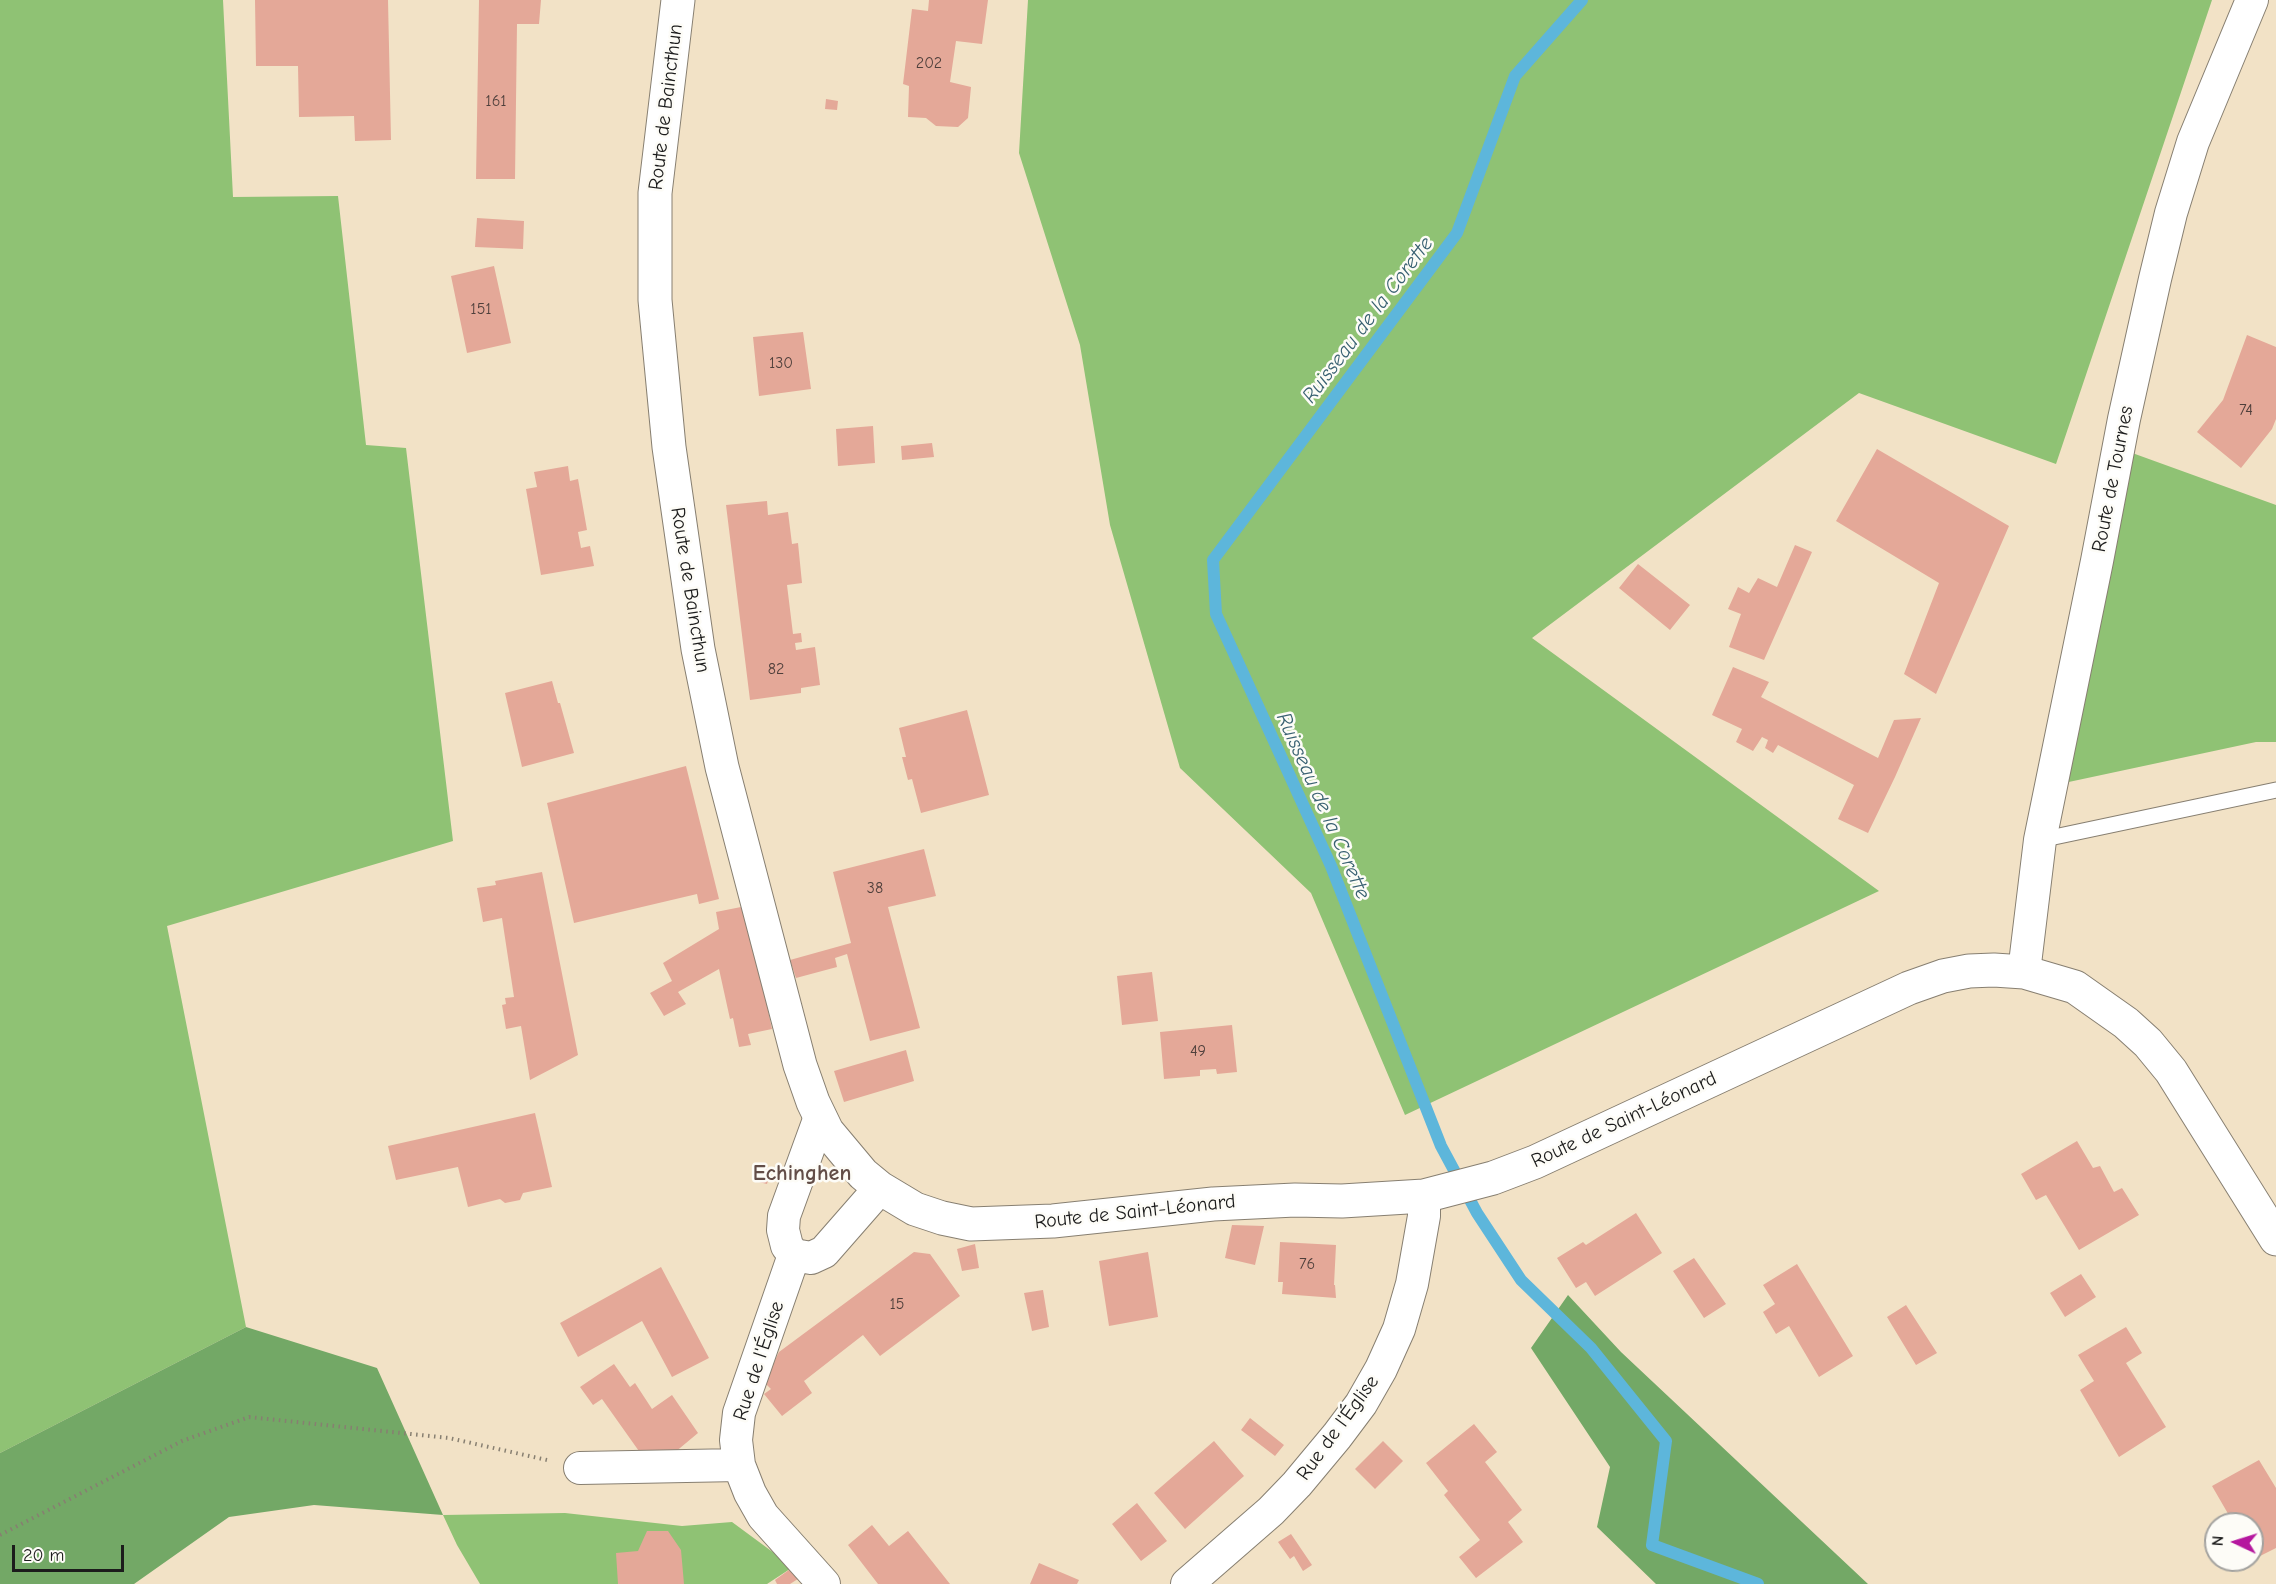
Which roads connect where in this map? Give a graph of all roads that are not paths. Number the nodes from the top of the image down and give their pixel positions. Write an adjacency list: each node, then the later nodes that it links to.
1 (678, 0): 6 (street, Route de Baincthun)
2 (2252, 0): 4 (street, Route de Tournes)
3 (2276, 790): 4 (lane)
4 (2040, 840): 5 (street, Route de Tournes)
5 (2024, 972): 9 (street, Route de Saint-Léonard); 10 (street, Route de Saint-Léonard)
6 (820, 1117): 7 (street, Route de Baincthun); 11 (street)
7 (848, 1158): 8 (street, Route de Saint-Léonard)
8 (880, 1188): 9 (street, Route de Saint-Léonard); 11 (street)
9 (1431, 1194): 15 (street, Rue de l'Église)
10 (2276, 1239)
11 (794, 1255): 12 (street, Rue de l'Église)
12 (739, 1465): 13 (street); 14 (street, Rue de l'Église)
13 (580, 1468)
14 (824, 1584)
15 (1187, 1584)

